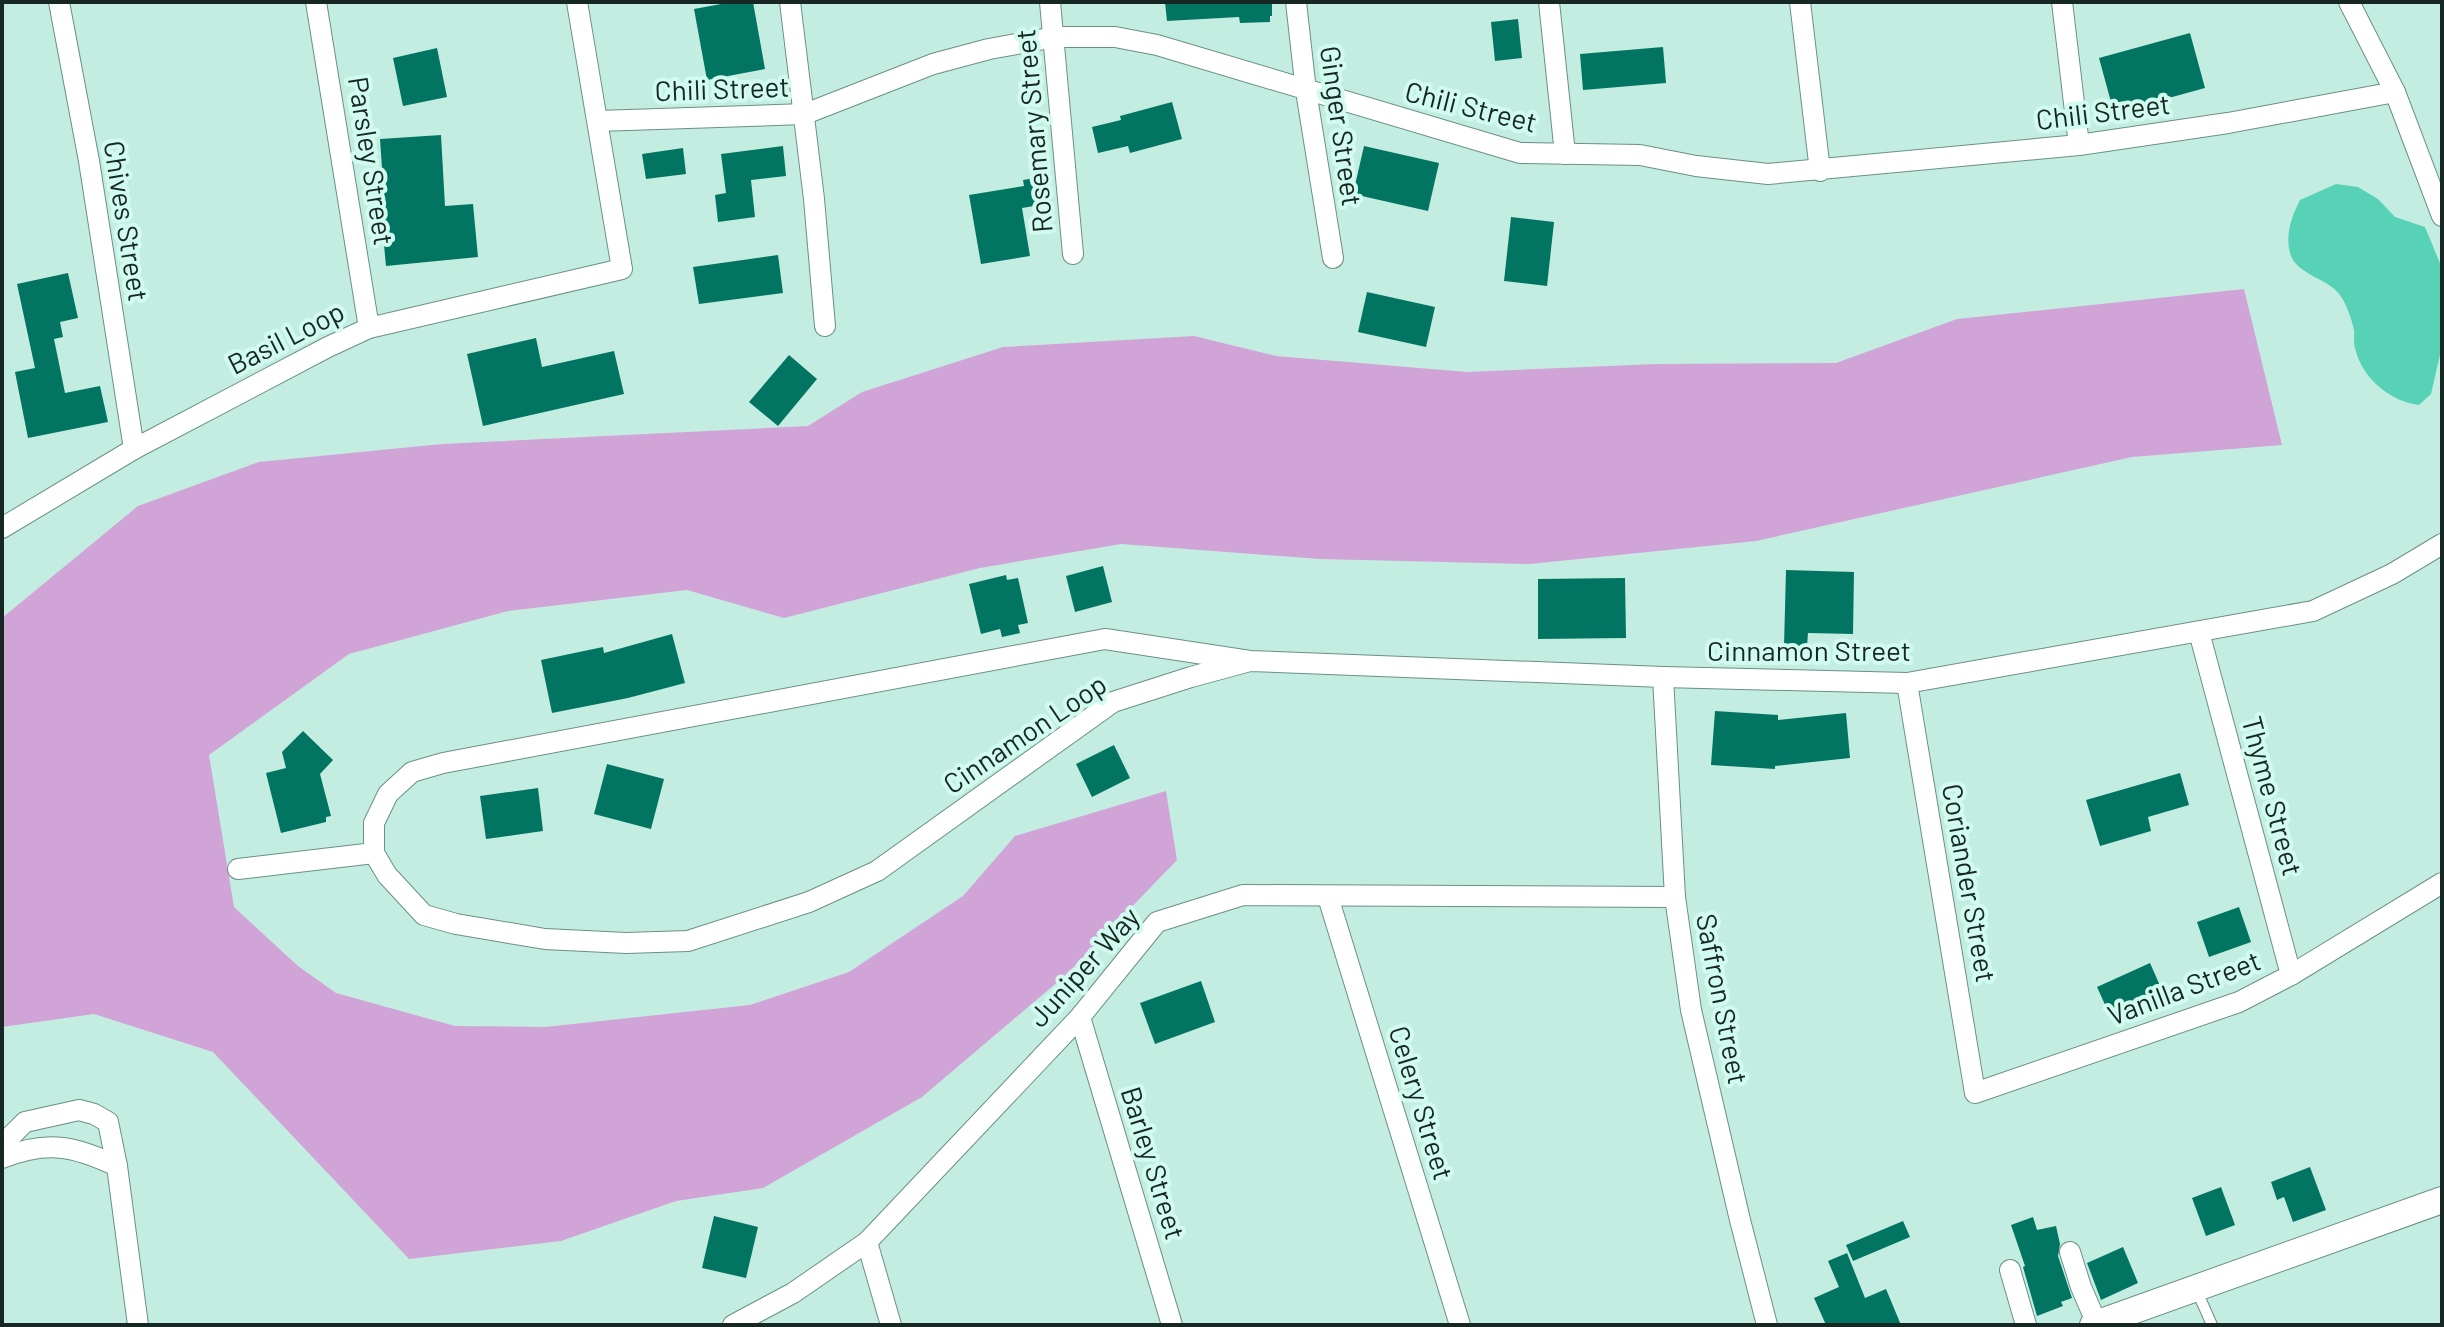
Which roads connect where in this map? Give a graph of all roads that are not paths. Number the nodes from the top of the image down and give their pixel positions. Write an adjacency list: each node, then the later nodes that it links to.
1 (59, 2): 24 (street, Chives Street)
2 (316, 2): 23 (street, Parsley Street)
3 (577, 2): 15 (street)
4 (790, 2): 14 (street)
5 (1050, 2): 11 (street, Rosemary Street)
6 (1296, 2): 12 (street, Ginger Street)
7 (1549, 2): 17 (street)
8 (1800, 2): 18 (street)
9 (2062, 2): 16 (street)
10 (2349, 2): 13 (street)
11 (1055, 37): 12 (street, Chili Street); 14 (street, Chili Street); 20 (street, Rosemary Street)
12 (1306, 91): 17 (street, Chili Street); 21 (street, Ginger Street)
13 (2395, 92): 16 (street, Chili Street); 19 (street)
14 (805, 114): 15 (street, Chili Street); 22 (street)
15 (598, 121): 23 (street, Basil Loop)
16 (2079, 145): 18 (street, Chili Street)
17 (1565, 154): 18 (street, Chili Street)
18 (1820, 171)
19 (2442, 216)
20 (1073, 254)
21 (1333, 258)
22 (825, 326)
23 (369, 328): 24 (street, Basil Loop)
24 (134, 449): 25 (street, Basil Loop)
25 (2, 528)
26 (2442, 544): 27 (street, Cinnamon Street)
27 (2199, 632): 30 (street, Cinnamon Street); 36 (street, Thyme Street)
28 (1250, 661): 29 (street, Cinnamon Street); 31 (street, Cinnamon Loop); 31 (street, Cinnamon Loop)
29 (1663, 677): 30 (street, Cinnamon Street); 35 (street, Saffron Street)
30 (1907, 683): 38 (street, Coriander Street)
31 (374, 853): 32 (street)
32 (238, 869)
33 (2442, 883): 36 (street, Vanilla Street)
34 (1328, 897): 35 (street, Juniper Way); 37 (street, Juniper Way); 52 (street, Celery Street)
35 (1675, 897): 53 (street, Saffron Street)
36 (2291, 975): 38 (street, Vanilla Street)
37 (1080, 1017): 43 (street, Juniper Way); 51 (street, Barley Street)
38 (1975, 1093)
39 (2, 1145): 41 (street)
40 (2, 1158): 41 (street)
41 (117, 1166): 48 (street)
42 (2442, 1200): 46 (street)
43 (867, 1242): 49 (street, Juniper Way); 50 (street)
44 (2070, 1252): 47 (street)
45 (2010, 1270): 54 (street)
46 (2196, 1289): 47 (street); 55 (lane)
47 (2095, 1324)
48 (138, 1325)
49 (733, 1325)
50 (891, 1325)
51 (1172, 1325)
52 (1460, 1325)
53 (1767, 1325)
54 (2026, 1325)
55 (2212, 1325)

